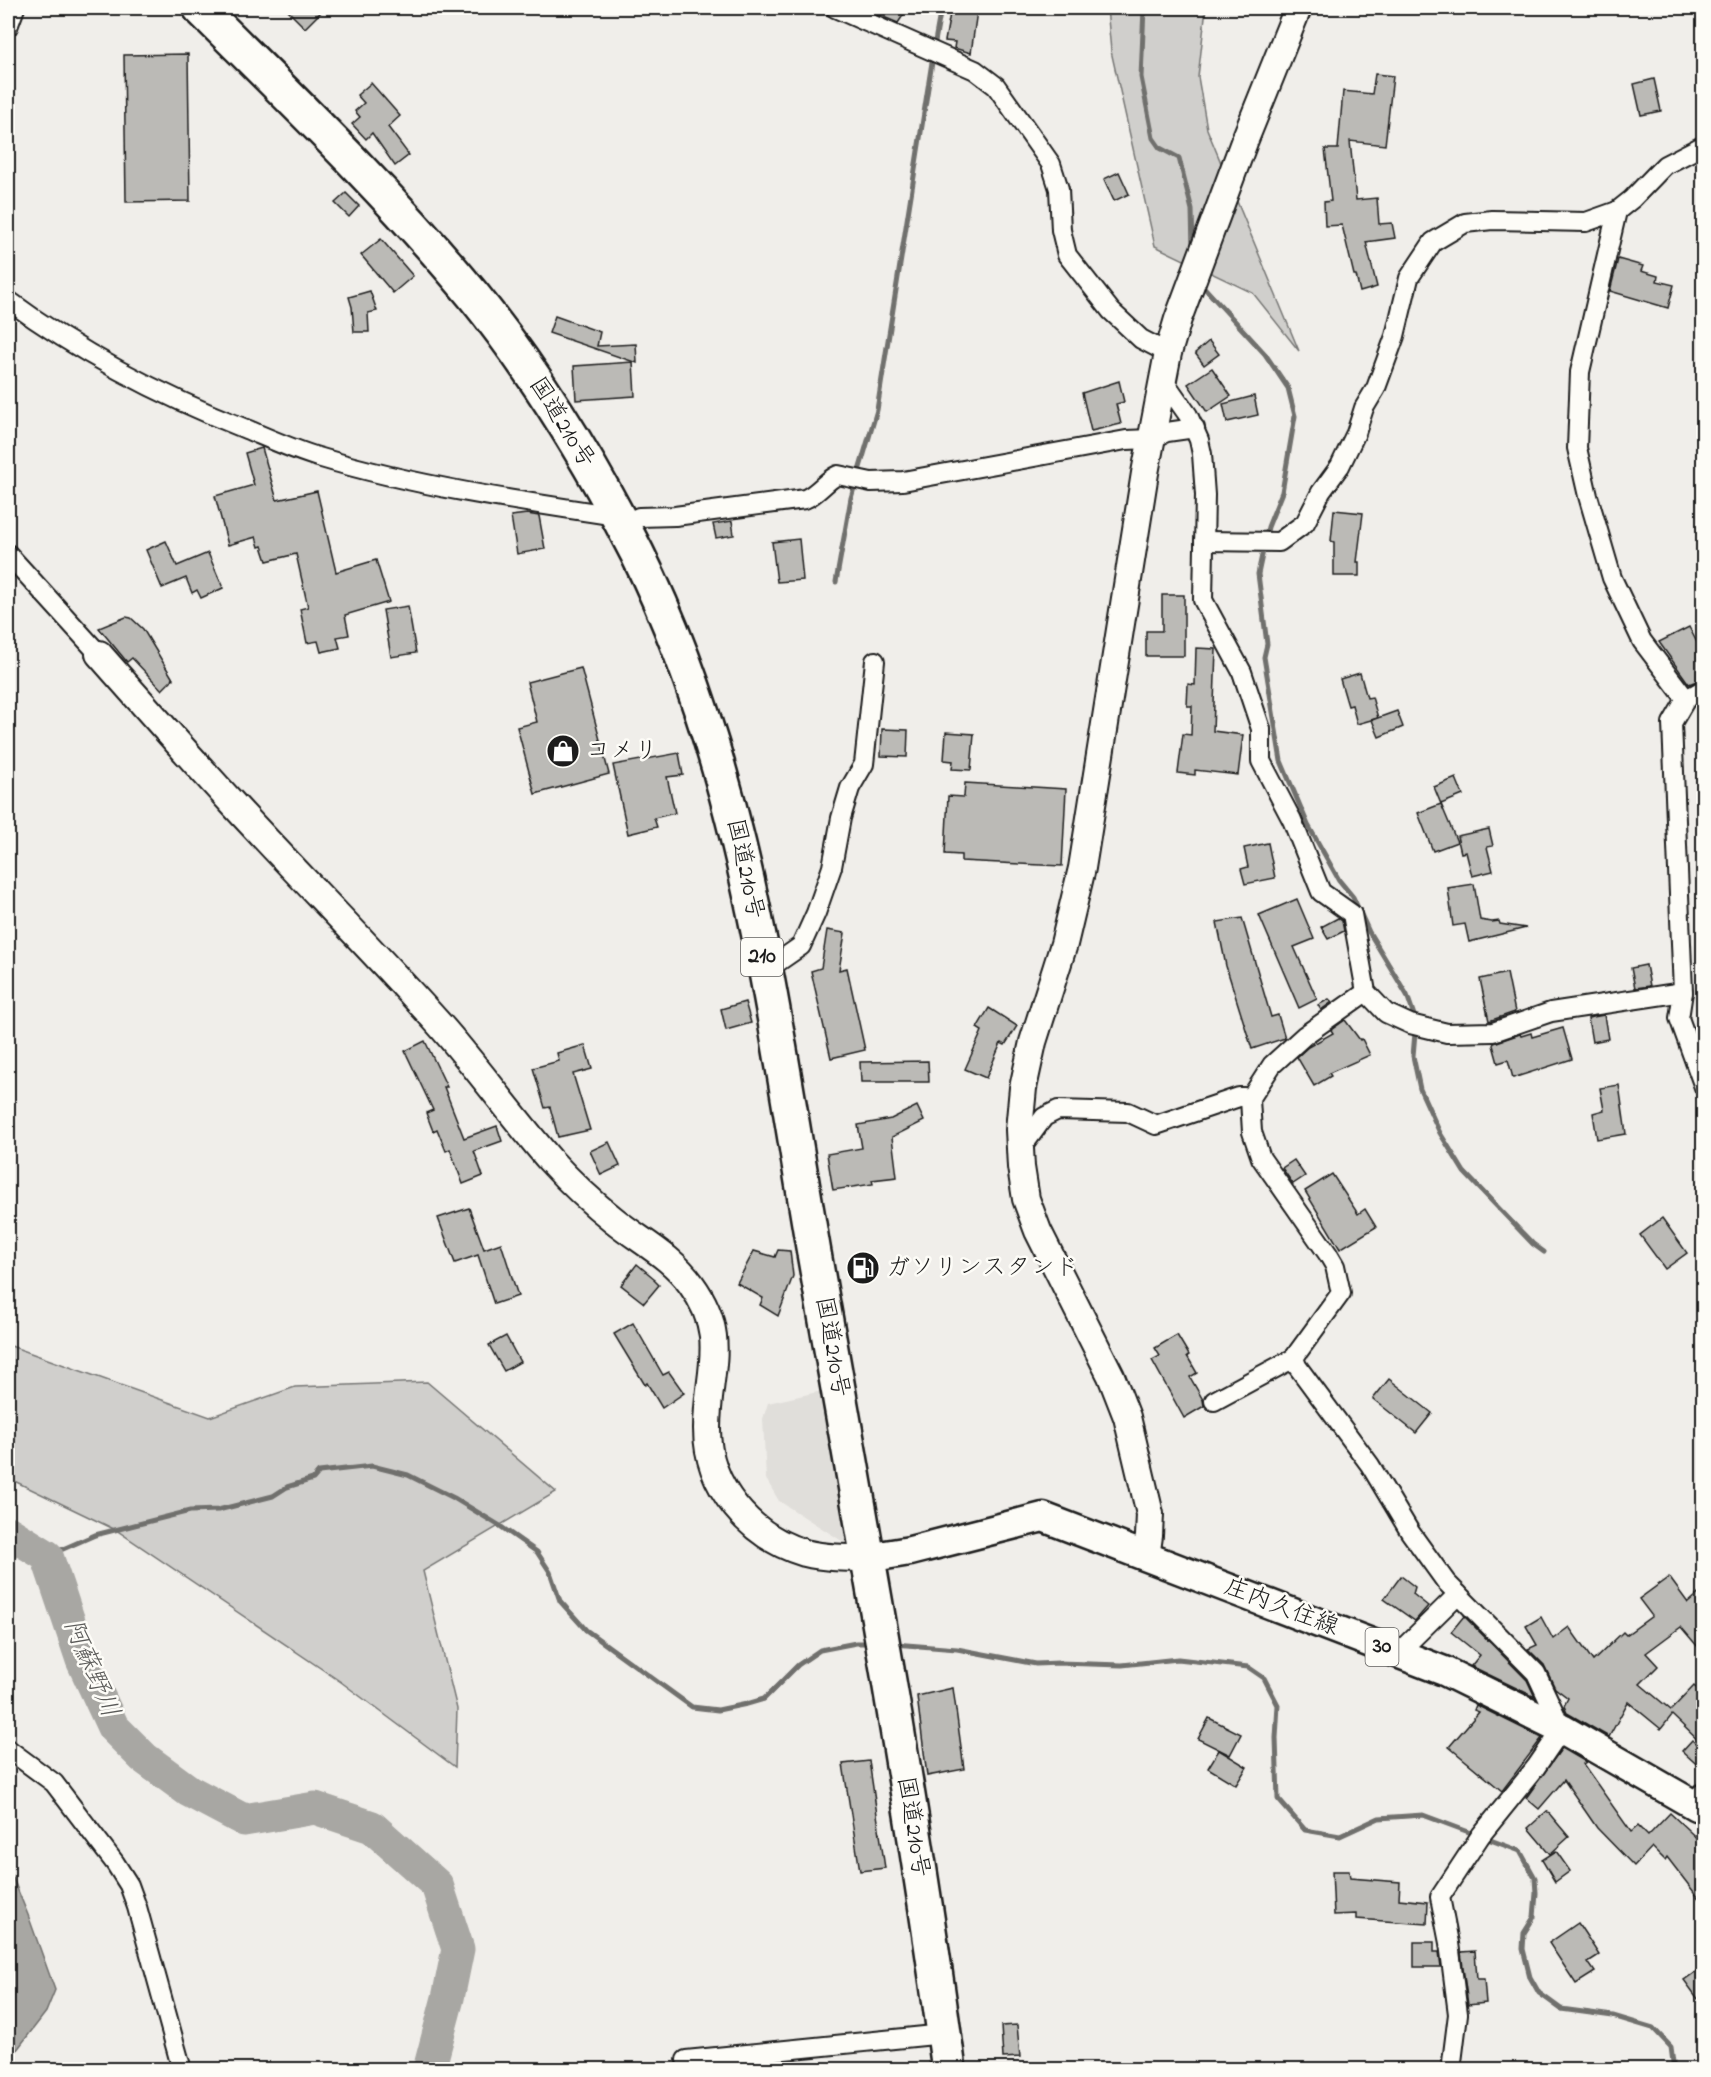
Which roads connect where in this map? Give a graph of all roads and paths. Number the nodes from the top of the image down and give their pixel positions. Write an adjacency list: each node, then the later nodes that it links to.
1 (15, 8): 5 (street)
2 (200, 8): 13 (highway, 国道210号 / 210)
3 (835, 8): 9 (street)
4 (1298, 8): 9 (street)
5 (8, 27)
6 (1704, 146): 7 (street)
7 (1617, 211): 14 (street); 19 (street)
8 (8, 300): 13 (street)
9 (1171, 341): 10 (street)
10 (1161, 385): 11 (street); 12 (street)
11 (1195, 428): 12 (street); 14 (street)
12 (1151, 439): 13 (street); 25 (street)
13 (619, 520): 20 (highway, 国道210号 / 210)
14 (1204, 541): 21 (street)
15 (8, 554): 16 (street)
16 (99, 654): 29 (street)
17 (875, 661): 20 (street)
18 (1704, 689): 19 (street)
19 (1686, 699): 22 (street)
20 (765, 971): 29 (highway, 国道210号 / 210)
21 (1366, 992): 22 (street); 24 (street)
22 (1683, 992): 23 (street)
23 (1704, 1087)
24 (1250, 1099): 25 (street); 26 (street)
25 (1020, 1150): 28 (street)
26 (1294, 1358): 27 (street); 30 (street)
27 (1214, 1401)
28 (1146, 1557): 29 (main road, 庄内久住線 / 30); 31 (main road, 庄内久住線 / 30)
29 (867, 1558): 35 (highway, 国道210号 / 210)
30 (1458, 1594): 31 (street); 32 (street)
31 (1398, 1653): 32 (main road, 庄内久住線 / 30)
32 (1562, 1729): 34 (main road, 庄内久住線 / 30); 39 (street)
33 (8, 1749): 37 (street)
34 (1701, 1806)
35 (944, 2034): 36 (street); 38 (highway, 国道210号 / 210)
36 (686, 2060)
37 (182, 2070)
38 (948, 2070)
39 (1451, 2070)

